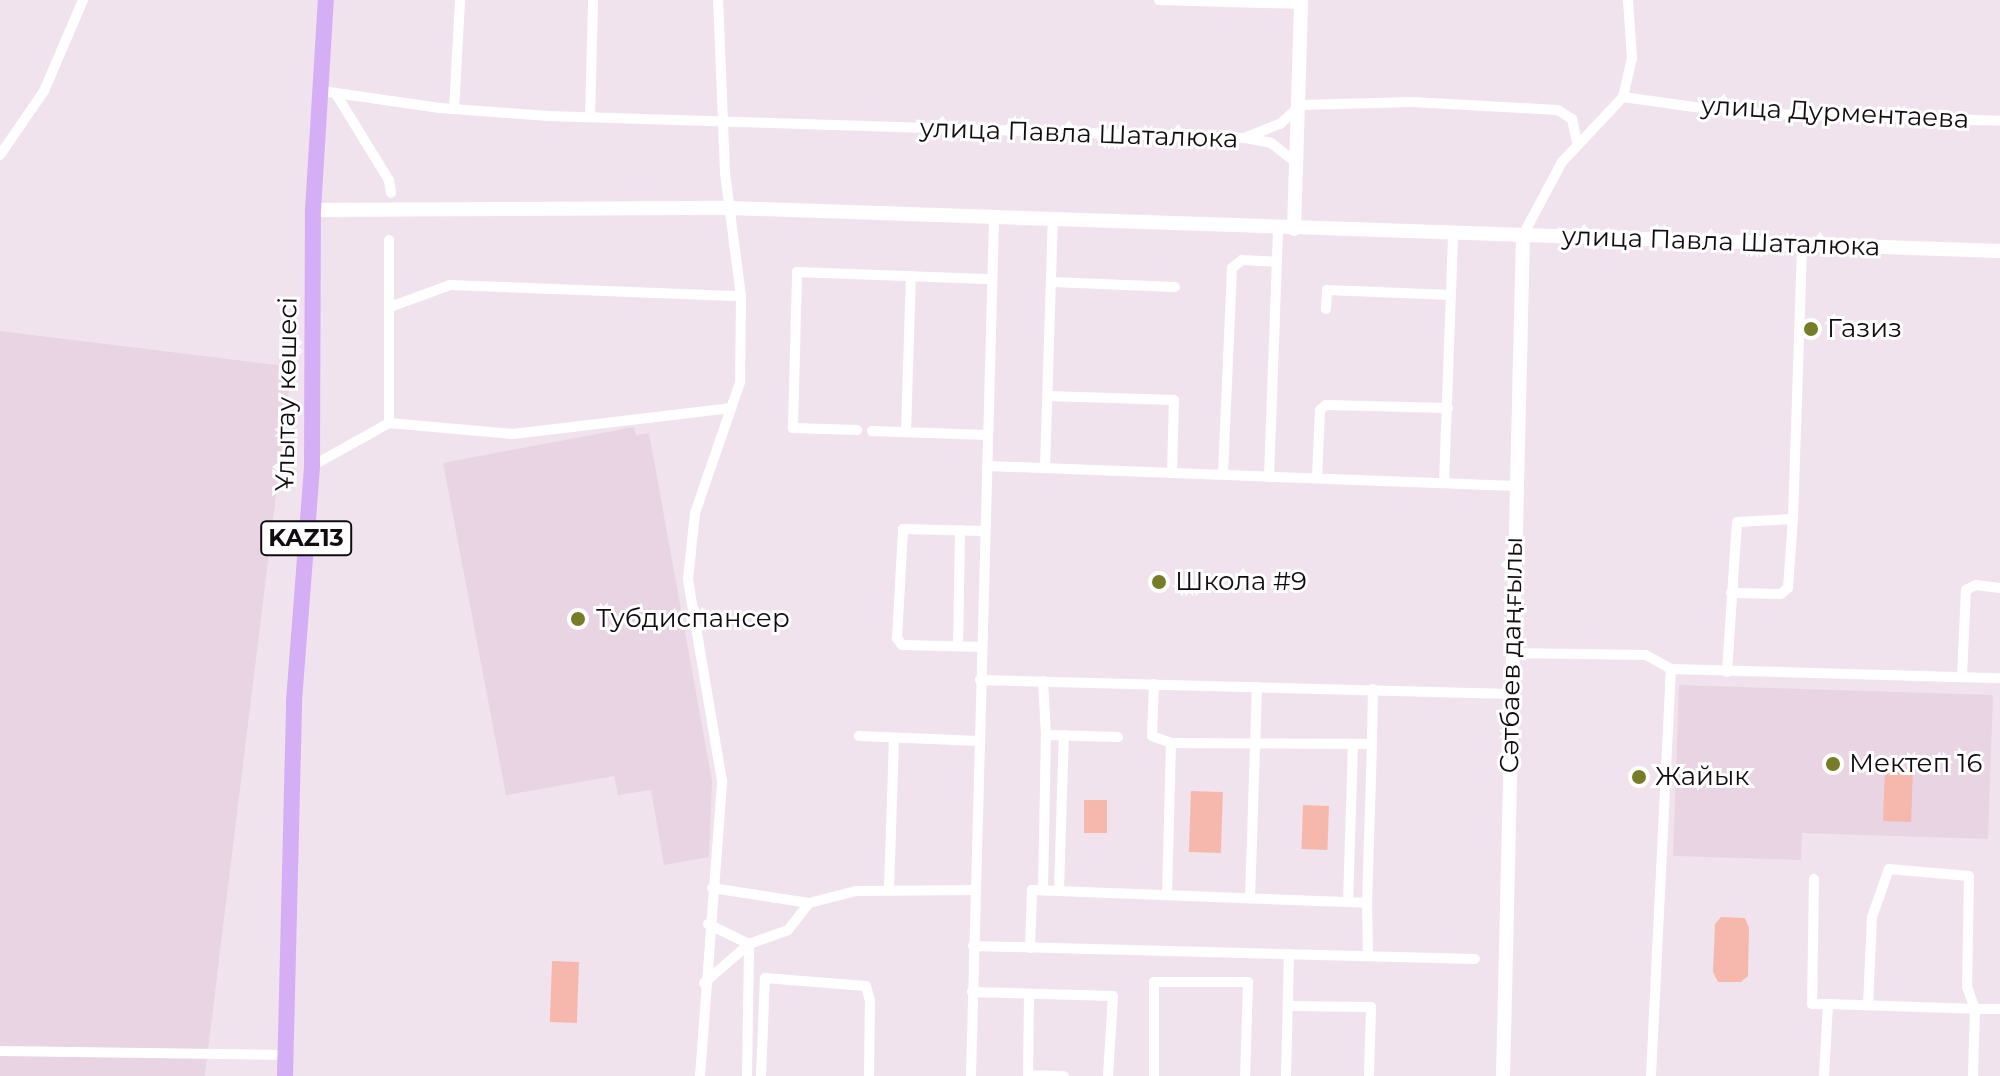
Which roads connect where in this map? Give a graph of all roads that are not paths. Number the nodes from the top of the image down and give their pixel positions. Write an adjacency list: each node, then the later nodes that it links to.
1 (83, 0): 22 (street)
2 (326, 0): 10 (main road, Ұлытау көшесі / KAZ13)
3 (460, 0): 13 (street)
4 (593, 0): 14 (street)
5 (718, 0): 16 (street)
6 (1159, 0): 7 (street)
7 (1166, 0): 9 (street)
8 (1628, 0): 11 (street)
9 (1301, 2): 12 (street)
10 (329, 92): 13 (street, улица Павла Шаталюка); 24 (street); 26 (main road, Ұлытау көшесі / KAZ13)
11 (1623, 97): 15 (street, улица Дурментаева); 20 (street)
12 (1301, 105): 17 (street); 19 (street); 20 (street)
13 (454, 109): 14 (street, улица Павла Шаталюка)
14 (590, 117): 16 (street, улица Павла Шаталюка)
15 (2000, 121)
16 (723, 123): 18 (street, улица Павла Шаталюка); 25 (street)
17 (1280, 124): 18 (street); 19 (street); 21 (street)
18 (1246, 138): 21 (street, улица Павла Шаталюка)
19 (1300, 138): 21 (street); 23 (street)
20 (1577, 142): 32 (street)
21 (1279, 148): 23 (street, улица Павла Шаталюка)
22 (0, 155)
23 (1300, 165): 30 (street)
24 (391, 193)
25 (730, 208): 26 (street, улица Павла Шаталюка); 27 (street, улица Павла Шаталюка); 42 (street)
26 (313, 210): 53 (main road, Ұлытау көшесі / KAZ13)
27 (994, 218): 28 (street, улица Павла Шаталюка); 38 (street)
28 (1053, 220): 29 (street, улица Павла Шаталюка); 39 (street)
29 (1278, 227): 30 (street, улица Павла Шаталюка); 36 (street)
30 (1294, 229): 31 (street, улица Павла Шаталюка)
31 (1453, 232): 32 (street, улица Павла Шаталюка); 41 (street)
32 (1523, 235): 34 (street, улица Павла Шаталюка); 61 (street, Сәтбаев даңғылы)
33 (389, 240): 43 (street)
34 (1802, 245): 35 (street, улица Павла Шаталюка); 62 (street)
35 (2000, 251)
36 (1277, 262): 57 (street); 58 (street)
37 (911, 276): 38 (street); 49 (street); 51 (street)
38 (992, 279): 52 (street)
39 (1052, 282): 40 (street); 45 (street)
40 (1175, 287)
41 (1451, 295): 44 (street); 47 (street)
42 (741, 296): 43 (street); 46 (street)
43 (390, 307): 48 (street)
44 (1326, 309)
45 (1048, 396): 55 (street); 56 (street)
46 (731, 408): 48 (street); 91 (street)
47 (1448, 408): 59 (street); 60 (street)
48 (389, 423): 53 (street)
49 (857, 430)
50 (872, 431): 51 (street)
51 (906, 432): 52 (street)
52 (988, 435): 54 (street)
53 (312, 466): 117 (main road, Ұлытау көшесі / KAZ13)
54 (987, 466): 55 (street); 64 (street)
55 (1045, 468): 56 (street)
56 (1172, 472): 57 (street)
57 (1223, 474): 58 (street)
58 (1269, 477): 59 (street)
59 (1317, 478): 60 (street)
60 (1444, 483): 61 (street)
61 (1516, 486): 69 (street, Сәтбаев даңғылы)
62 (1793, 519): 66 (street); 66 (street)
63 (960, 530): 64 (street); 67 (street); 67 (street)
64 (985, 531): 68 (street)
65 (2000, 588): 72 (street)
66 (1731, 593): 71 (street)
67 (958, 646): 68 (street)
68 (981, 647): 74 (street)
69 (1511, 653): 70 (street); 79 (street, Сәтбаев даңғылы)
70 (1671, 669): 71 (street); 132 (street)
71 (1727, 672): 72 (street)
72 (1962, 677): 73 (street)
73 (2000, 678)
74 (980, 680): 75 (street); 85 (street)
75 (1043, 681): 76 (street); 80 (street)
76 (1154, 684): 77 (street); 86 (street)
77 (1257, 687): 78 (street); 89 (street)
78 (1373, 689): 79 (street); 88 (street)
79 (1511, 694): 131 (street, Сәтбаев даңғылы)
80 (1046, 735): 81 (street); 93 (street)
81 (1064, 735): 83 (street); 95 (street)
82 (859, 736): 84 (street)
83 (1118, 737)
84 (894, 738): 85 (street); 92 (street)
85 (979, 741): 94 (street)
86 (1171, 743): 89 (street); 96 (street)
87 (1353, 744): 88 (street); 89 (street); 98 (street)
88 (1372, 744): 100 (street)
89 (1253, 745): 97 (street)
90 (1814, 879): 111 (street)
91 (712, 888): 99 (street); 101 (street)
92 (889, 889): 94 (street); 99 (street)
93 (1043, 889): 95 (street); 104 (street)
94 (975, 890): 103 (street)
95 (1059, 890): 96 (street)
96 (1167, 895): 97 (street)
97 (1250, 898): 98 (street)
98 (1348, 902): 100 (street)
99 (809, 903): 102 (street)
100 (1367, 903): 106 (street)
101 (708, 924): 102 (street); 108 (street)
102 (749, 944): 108 (street); 120 (street)
103 (973, 946): 104 (street); 109 (street)
104 (1030, 948): 105 (street)
105 (1289, 954): 106 (street); 113 (street)
106 (1368, 956): 107 (street)
107 (1475, 959)
108 (704, 983): 119 (street)
109 (972, 992): 110 (street); 123 (street)
110 (1029, 994): 124 (street); 126 (street)
111 (1828, 1004): 112 (street); 133 (street)
112 (1868, 1005): 114 (street); 114 (street)
113 (1288, 1006): 129 (street); 130 (street)
114 (1975, 1009): 115 (street); 134 (street)
115 (2000, 1009)
116 (0, 1051): 117 (street)
117 (286, 1055): 118 (main road, Ұлытау көшесі / KAZ13)
118 (285, 1076)
119 (700, 1076)
120 (747, 1076)
121 (761, 1076): 122 (street)
122 (869, 1076)
123 (971, 1076)
124 (1028, 1076): 125 (street)
125 (1064, 1076)
126 (1108, 1076)
127 (1154, 1076): 128 (street)
128 (1245, 1076)
129 (1286, 1076)
130 (1369, 1076)
131 (1503, 1076)
132 (1651, 1076)
133 (1824, 1076)
134 (1973, 1076)

